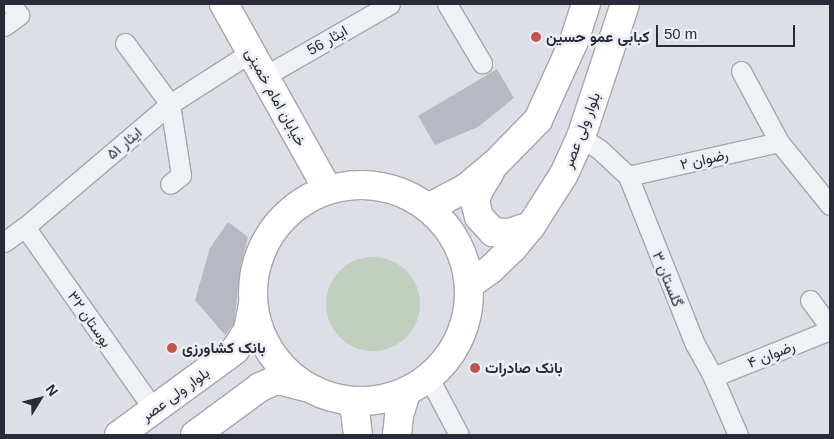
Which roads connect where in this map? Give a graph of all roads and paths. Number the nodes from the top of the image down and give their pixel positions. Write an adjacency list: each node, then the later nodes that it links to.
1 (11, 4): 7 (street)
2 (224, 4): 9 (main road, خیابان امام خمینی)
3 (390, 4): 12 (street, ایثار 56)
4 (447, 4): 10 (street)
5 (586, 4): 16 (main road)
6 (625, 4): 14 (main road, بلوار ولی عصر)
7 (4, 26)
8 (125, 43): 13 (street)
9 (251, 52): 12 (main road, خیابان امام خمینی); 13 (street, ایثار ۵۱)
10 (482, 62)
11 (742, 71): 15 (street)
12 (265, 76): 19 (main road, خیابان امام خمینی)
13 (170, 104): 18 (street); 23 (street, ایثار ۵۱)
14 (581, 137): 17 (street, گلستان ۳); 22 (main road, بلوار ولی عصر)
15 (779, 142): 17 (street, رضوان ۲); 20 (street)
16 (495, 164): 21 (main road); 22 (main road)
17 (628, 176): 29 (street, گلستان ۳)
18 (170, 184)
19 (328, 190): 21 (main road); 26 (main road)
20 (830, 205)
21 (431, 207): 25 (path); 25 (main road)
22 (531, 226): 25 (main road, بلوار ولی عصر)
23 (25, 227): 24 (street, ایثار ۵۱); 33 (street, بوستان ۳۲)
24 (4, 242)
25 (479, 277): 30 (main road)
26 (253, 300): 31 (main road); 33 (main road, بلوار ولی عصر)
27 (810, 300): 28 (street, رضوان ۴)
28 (830, 329): 29 (street, رضوان ۴)
29 (713, 377): 39 (street, گلستان ۳)
30 (418, 385): 32 (main road); 37 (main road); 38 (street)
31 (309, 388): 32 (main road); 35 (main road)
32 (350, 401): 36 (main road)
33 (154, 410): 34 (main road, بلوار ولی عصر)
34 (119, 435)
35 (196, 435)
36 (358, 435)
37 (397, 435)
38 (459, 435)
39 (738, 435)

